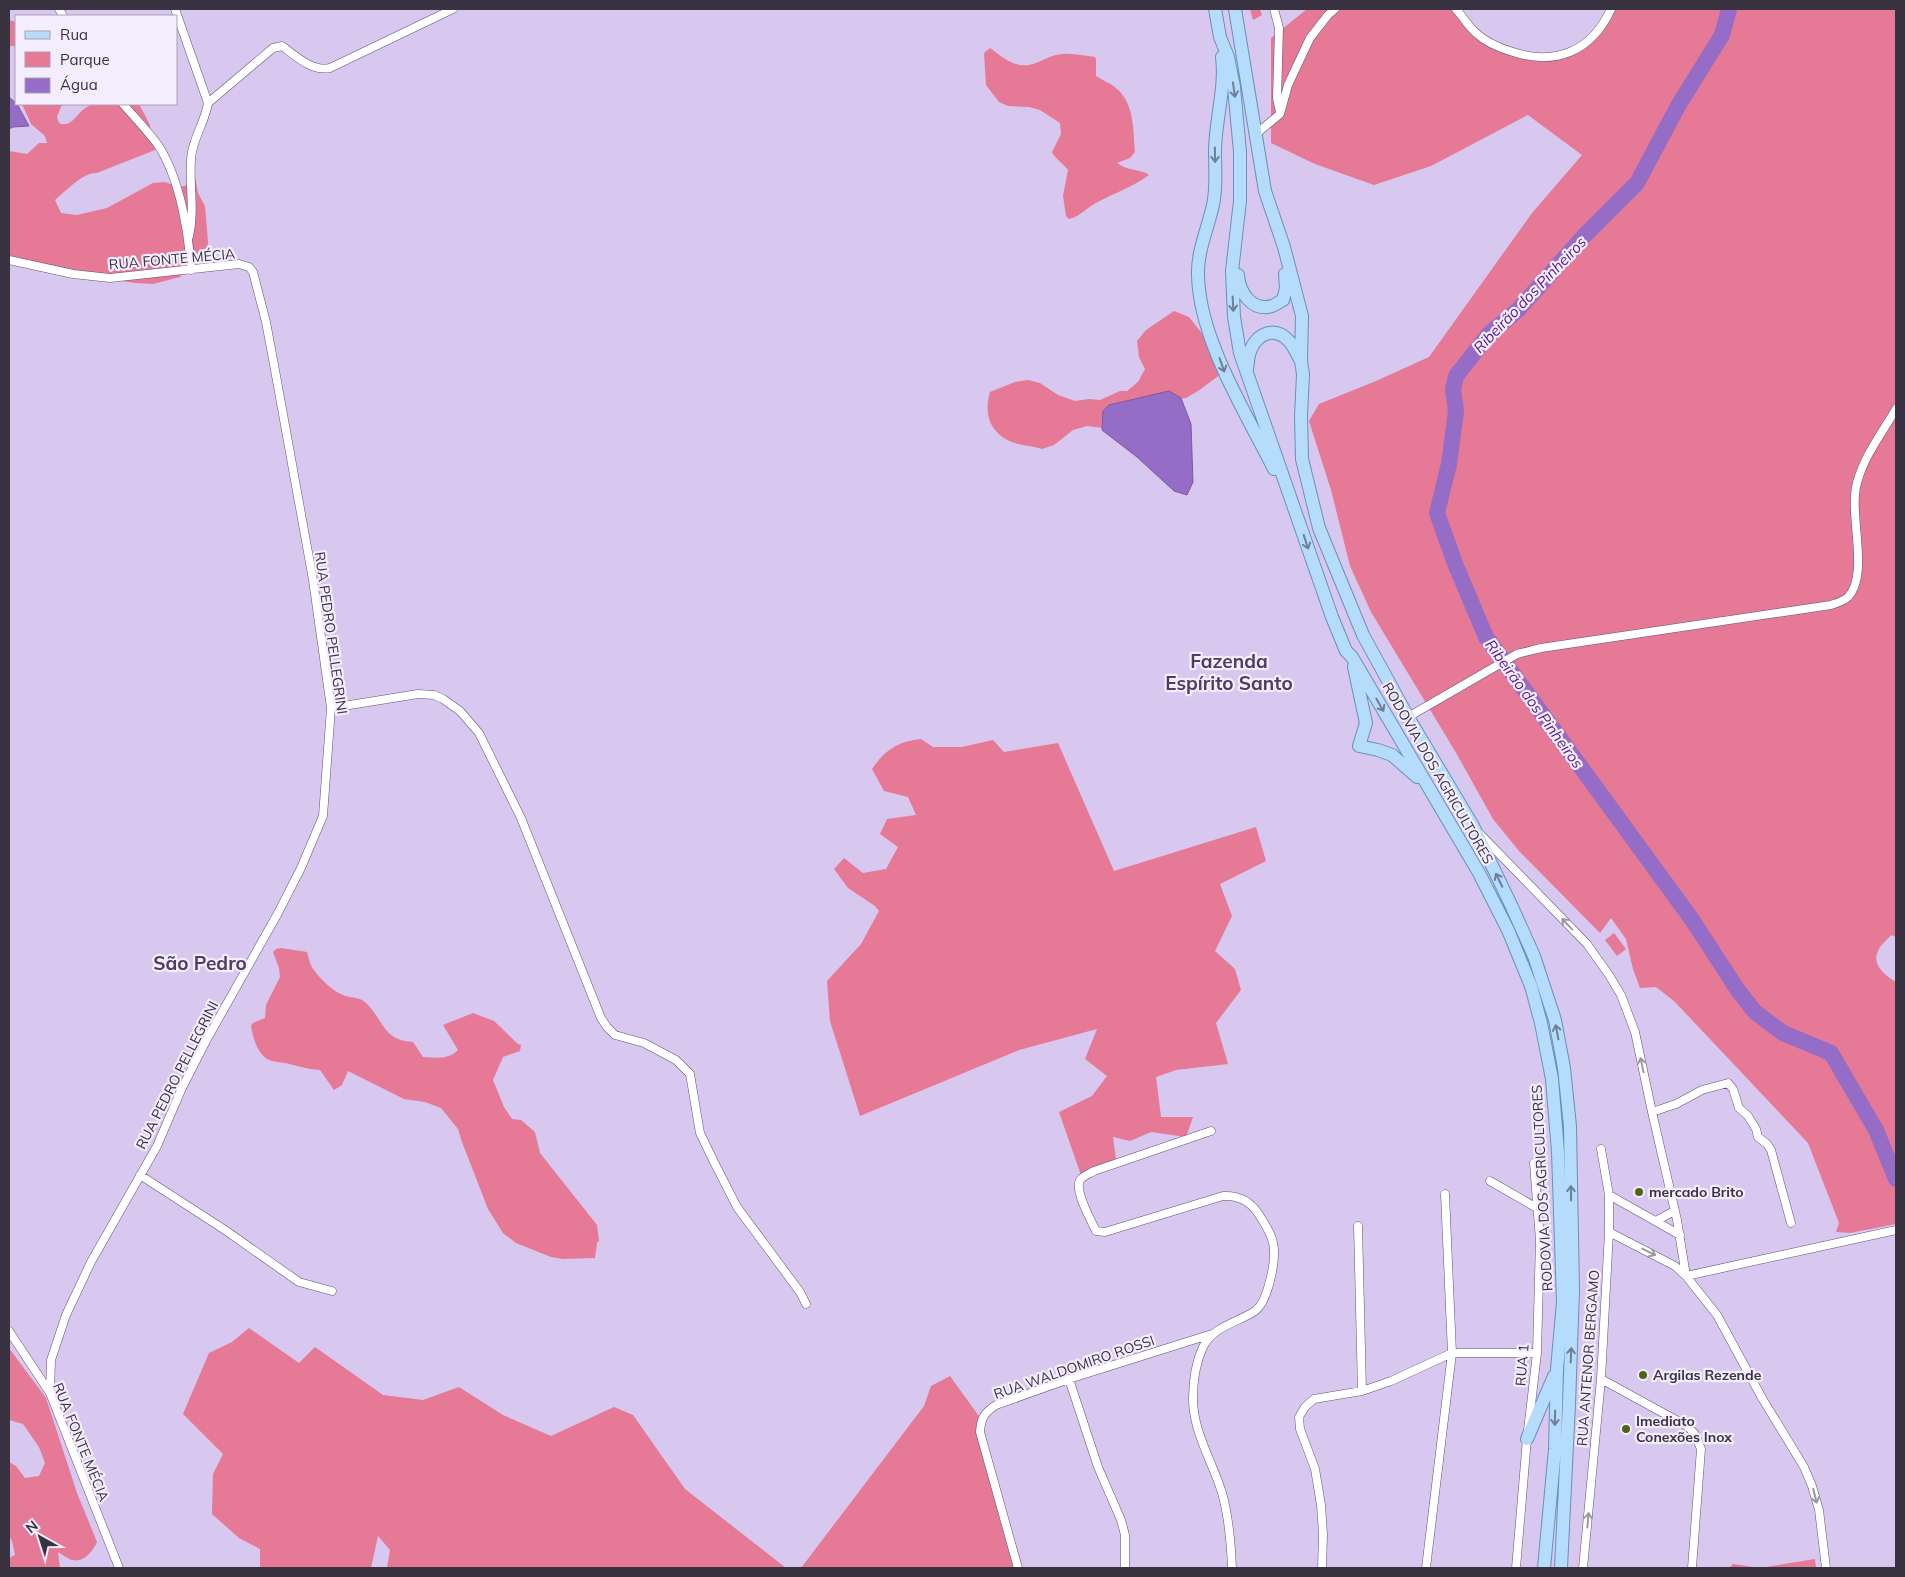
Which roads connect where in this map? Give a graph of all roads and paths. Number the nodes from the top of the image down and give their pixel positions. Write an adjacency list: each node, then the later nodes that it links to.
1 (453, 9): 10 (street)
2 (1215, 9): 9 (main road, RODOVIA DOS AGRICULTORES)
3 (1235, 9): 13 (main road, RODOVIA DOS AGRICULTORES)
4 (1274, 9): 12 (street)
5 (1335, 9): 12 (street)
6 (1456, 9): 7 (street)
7 (1610, 9)
8 (178, 18): 10 (street)
9 (1220, 37): 14 (main road, RODOVIA DOS AGRICULTORES, one-way to 14); 23 (main road, one-way to 23)
10 (208, 103): 15 (street)
11 (124, 105): 15 (street)
12 (1280, 114): 13 (street)
13 (1256, 134): 16 (main road, RODOVIA DOS AGRICULTORES)
14 (1235, 232): 16 (main road); 21 (main road, RODOVIA DOS AGRICULTORES, one-way to 21)
15 (189, 236): 19 (street)
16 (1284, 247): 20 (main road, RODOVIA DOS AGRICULTORES)
17 (9, 260): 19 (street, RUA FONTE MÉCIA)
18 (249, 267): 19 (street, RUA FONTE MÉCIA); 25 (street, RUA PEDRO PELLEGRINI)
19 (191, 270)
20 (1301, 361): 21 (main road); 26 (main road, RODOVIA DOS AGRICULTORES)
21 (1246, 373): 23 (main road, RODOVIA DOS AGRICULTORES)
22 (1896, 409): 26 (street)
23 (1298, 516): 24 (main road, RODOVIA DOS AGRICULTORES, one-way to 24)
24 (1352, 658): 27 (main road, RODOVIA DOS AGRICULTORES, one-way to 27); 27 (main road)
25 (331, 708): 33 (street, RUA PEDRO PELLEGRINI); 47 (street)
26 (1408, 718): 28 (main road, RODOVIA DOS AGRICULTORES)
27 (1426, 784): 52 (main road, RODOVIA DOS AGRICULTORES)
28 (1473, 826): 29 (street, one-way to 28); 66 (main road, RODOVIA DOS AGRICULTORES, one-way to 28)
29 (1652, 1112): 38 (street); 40 (street)
30 (1211, 1131): 49 (street, RUA WALDOMIRO ROSSI)
31 (1601, 1149): 36 (street, RUA ANTENOR BERGAMO)
32 (1534, 1163): 37 (street, RUA 1)
33 (140, 1175): 46 (street); 56 (street, RUA PEDRO PELLEGRINI)
34 (1490, 1181): 37 (street)
35 (1445, 1194): 50 (street)
36 (1609, 1195): 39 (street); 43 (street, RUA ANTENOR BERGAMO)
37 (1537, 1208): 51 (street, RUA 1)
38 (1674, 1211): 39 (street); 44 (street)
39 (1656, 1221): 44 (street)
40 (1791, 1223)
41 (1358, 1226): 55 (street)
42 (1896, 1230): 45 (street)
43 (1609, 1232): 45 (street, one-way to 45); 54 (street, RUA ANTENOR BERGAMO)
44 (1680, 1235): 45 (street)
45 (1686, 1276): 69 (street, one-way to 69)
46 (332, 1290)
47 (806, 1304)
48 (9, 1331): 56 (street, RUA FONTE MÉCIA)
49 (1212, 1334): 53 (street, RUA WALDOMIRO ROSSI); 61 (street)
50 (1452, 1353): 51 (street); 55 (street); 63 (street)
51 (1537, 1354): 57 (street, RUA 1)
52 (1557, 1369): 57 (main road); 65 (main road, RODOVIA DOS AGRICULTORES, one-way to 65)
53 (1069, 1379): 59 (street, RUA WALDOMIRO ROSSI); 60 (street)
54 (1601, 1379): 67 (street, RUA ANTENOR BERGAMO, one-way to 54); 68 (street)
55 (1362, 1391): 62 (street)
56 (50, 1393): 58 (street, RUA FONTE MÉCIA)
57 (1527, 1439): 64 (street, RUA 1)
58 (119, 1568)
59 (1018, 1568)
60 (1125, 1568)
61 (1232, 1568)
62 (1322, 1568)
63 (1426, 1568)
64 (1516, 1568)
65 (1544, 1568)
66 (1561, 1568)
67 (1583, 1568)
68 (1692, 1568)
69 (1826, 1568)

